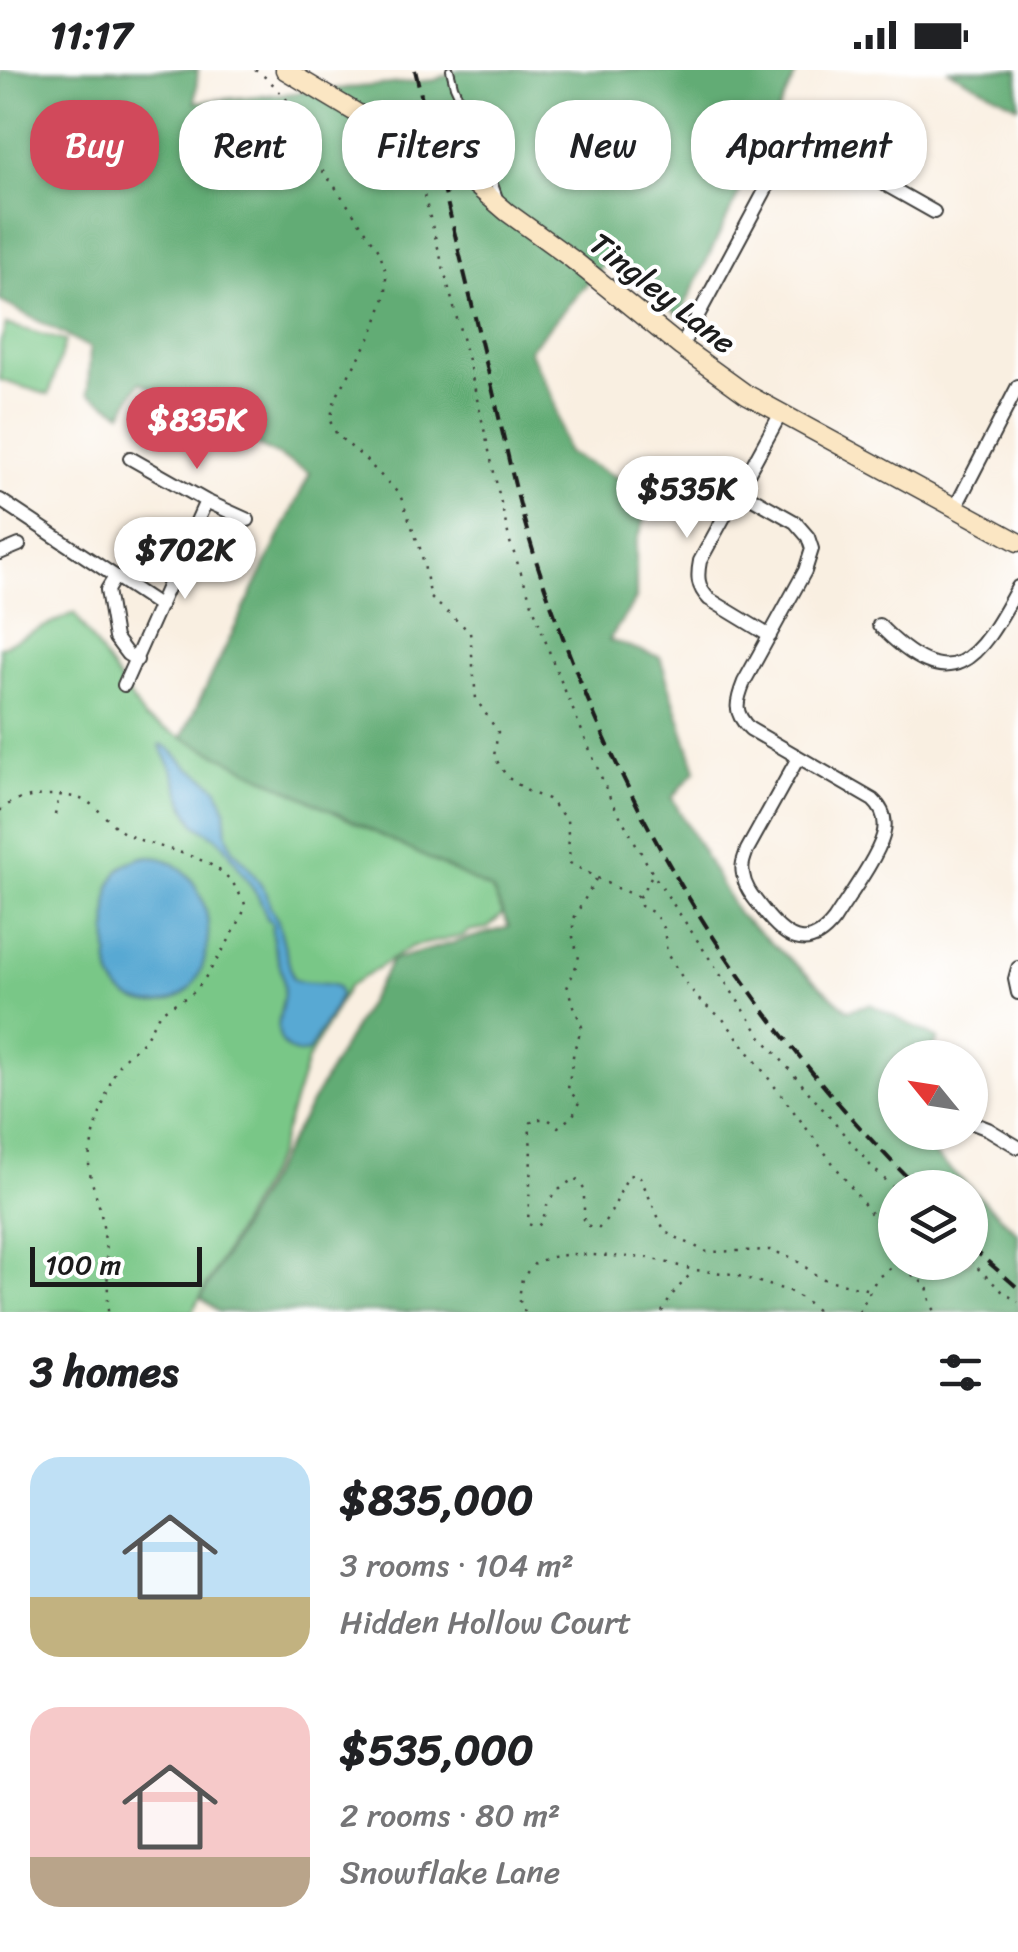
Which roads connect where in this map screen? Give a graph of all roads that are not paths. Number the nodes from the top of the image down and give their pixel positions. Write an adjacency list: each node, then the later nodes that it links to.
1 (285, 70): 3 (street, Tingley Lane)
2 (450, 70): 3 (lane)
3 (502, 208): 5 (street, Tingley Lane)
4 (934, 212): 5 (street)
5 (682, 347): 7 (street, Tingley Lane)
6 (1018, 386): 12 (street)
7 (781, 414): 9 (street); 12 (street, Tingley Lane)
8 (130, 458): 11 (street)
9 (740, 490): 21 (street); 21 (street)
10 (0, 500): 17 (street)
11 (206, 501): 13 (street); 19 (street)
12 (954, 508): 14 (street, Tingley Lane)
13 (248, 520)
14 (1018, 542)
15 (20, 545): 16 (street)
16 (0, 553)
17 (115, 576): 19 (street); 22 (street)
18 (1018, 588): 20 (street)
19 (160, 606): 22 (street)
20 (879, 625)
21 (770, 636): 24 (street)
22 (137, 660): 23 (street)
23 (124, 685)
24 (798, 758): 24 (street)
25 (1018, 968): 26 (street)
26 (1018, 993)
27 (988, 1129): 28 (street)
28 (1018, 1147)

